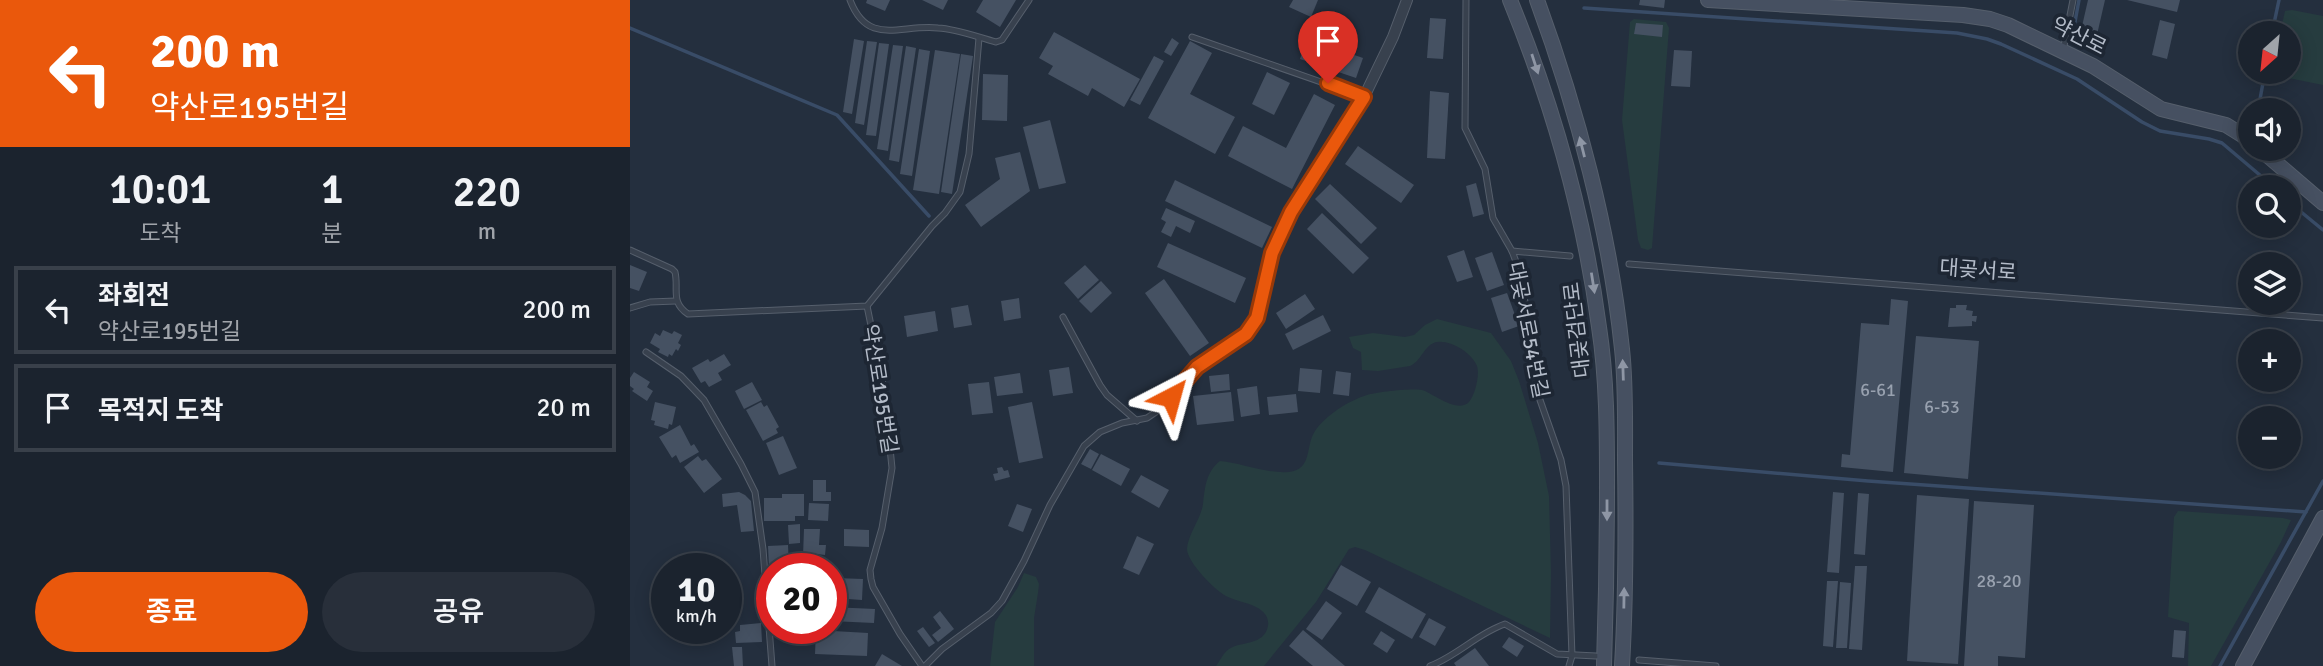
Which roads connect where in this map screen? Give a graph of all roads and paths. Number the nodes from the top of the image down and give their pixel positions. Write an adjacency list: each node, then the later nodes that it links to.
1 (849, 0): 10 (lane)
2 (1029, 0): 10 (lane)
3 (1407, 0): 12 (street, 약산로195번길)
4 (1466, 0): 17 (lane, 대곶서로54번길)
5 (1510, 0): 30 (main road, 대곶검단로, one-way to 30)
6 (1536, 0): 35 (main road, 대곶검단로, one-way to 6)
7 (1708, 0): 11 (main road, 약산로)
8 (2073, 0): 11 (lane)
9 (1192, 37): 12 (lane)
10 (979, 38): 21 (lane)
11 (2063, 51): 13 (main road, 약산로)
12 (1364, 97): 26 (lane, 약산로195번길)
13 (2238, 132)
14 (2274, 161): 15 (main road)
15 (2323, 203)
16 (630, 250): 20 (lane)
17 (1513, 251): 18 (lane); 28 (lane, 대곶서로54번길)
18 (1570, 256)
19 (1629, 264): 24 (lane, 대곶서로)
20 (676, 301): 21 (lane); 22 (lane)
21 (867, 306): 32 (lane, 약산로195번길)
22 (630, 308)
23 (1063, 317): 26 (lane)
24 (2323, 317)
25 (646, 352): 31 (lane)
26 (1137, 421): 32 (lane, 약산로195번길)
27 (2323, 518): 37 (main road)
28 (1572, 656): 30 (lane); 33 (lane); 34 (lane, 대곶서로54번길)
29 (1639, 660): 36 (lane)
30 (1600, 661)
31 (772, 666)
32 (924, 666)
33 (1430, 666)
34 (1569, 666)
35 (1622, 666)
36 (1716, 666)
37 (2243, 666)

